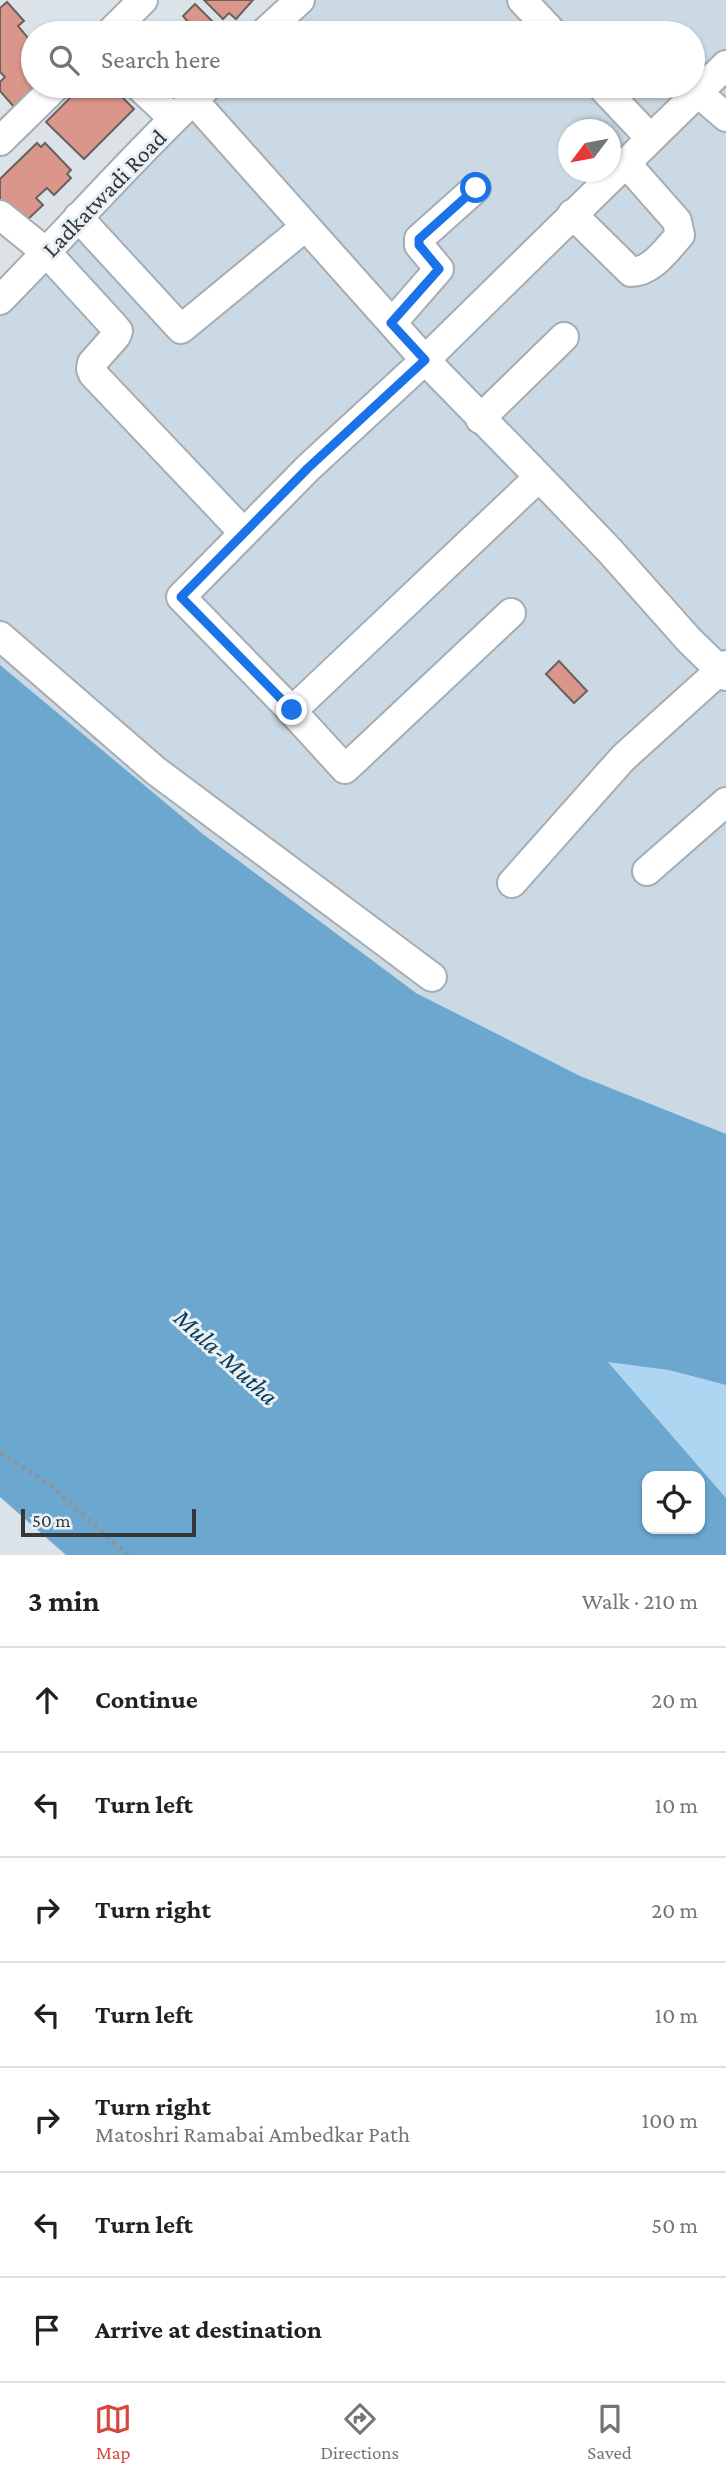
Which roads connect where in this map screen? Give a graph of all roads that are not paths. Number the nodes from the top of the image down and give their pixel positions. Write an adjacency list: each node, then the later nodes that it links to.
1 (143, 0): 4 (street)
2 (300, 0): 5 (street)
3 (522, 0): 6 (street)
4 (122, 21)
5 (277, 21)
6 (542, 21)
7 (726, 65): 8 (street)
8 (705, 85)
9 (44, 98): 16 (street)
10 (612, 98): 15 (street)
11 (691, 98): 15 (street)
12 (704, 98): 14 (street)
13 (192, 102): 21 (street, Ladkatwadi Road); 22 (street)
14 (726, 117)
15 (650, 138): 17 (street)
16 (0, 141)
17 (625, 162): 19 (street); 19 (street)
18 (476, 188): 25 (street)
19 (572, 214): 27 (street)
20 (0, 215): 23 (street)
21 (78, 216): 22 (street); 23 (street, Ladkatwadi Road)
22 (305, 227): 25 (street)
23 (47, 253): 24 (street, Ladkatwadi Road); 30 (street)
24 (0, 300)
25 (391, 323): 27 (street)
26 (564, 337): 28 (street)
27 (425, 360): 28 (street); 30 (street)
28 (480, 419): 29 (street)
29 (539, 477): 33 (street); 34 (street)
30 (244, 533): 34 (street)
31 (511, 613): 34 (street)
32 (0, 636): 38 (street)
33 (724, 670): 37 (street)
34 (292, 710)
35 (726, 802): 36 (street)
36 (647, 871)
37 (512, 883)
38 (432, 977)

